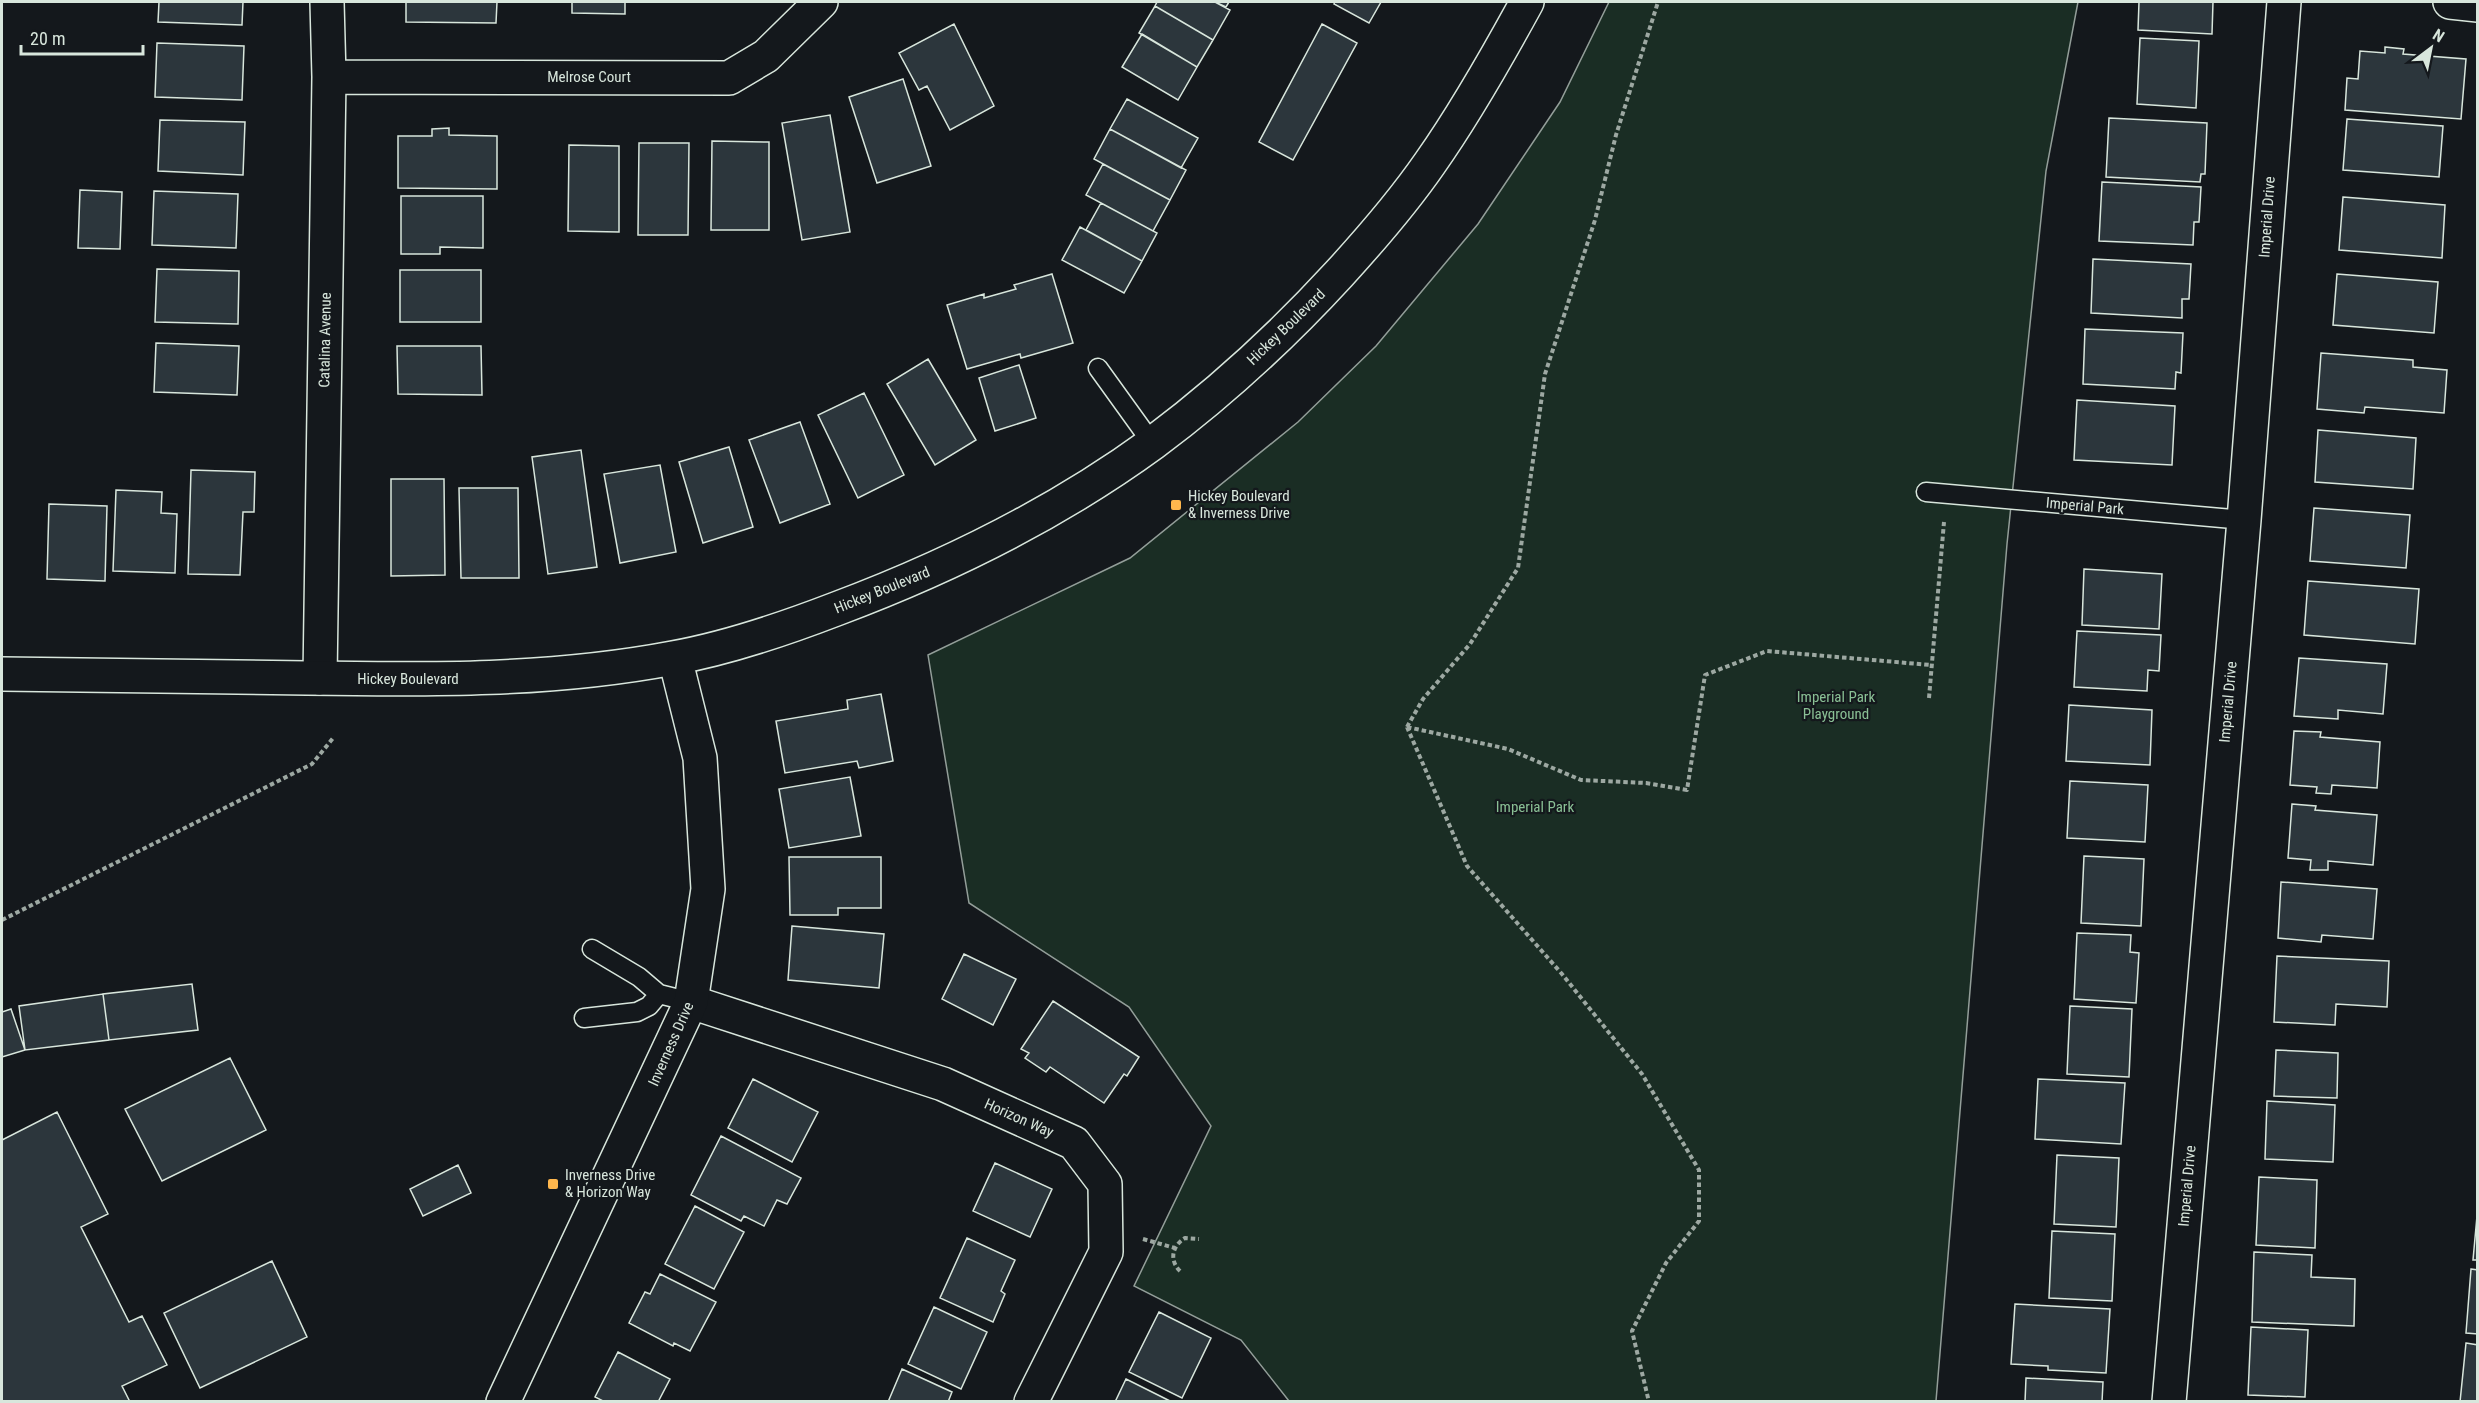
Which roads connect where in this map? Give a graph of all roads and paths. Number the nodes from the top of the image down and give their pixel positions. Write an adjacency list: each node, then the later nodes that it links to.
1 (327, 2): 8 (street, Catalina Avenue)
2 (821, 2): 8 (street, Melrose Court)
3 (1527, 2): 10 (street, Hickey Boulevard)
4 (1658, 2): 19 (path)
5 (2284, 2): 13 (street, Imperial Drive)
6 (2450, 2): 7 (street)
7 (2478, 5)
8 (329, 77): 17 (street, Catalina Avenue)
9 (1098, 368): 10 (lane)
10 (1152, 443): 14 (street, Hickey Boulevard)
11 (1926, 492): 12 (lane, Imperial Park)
12 (1946, 494): 13 (lane, Imperial Park); 15 (path)
13 (2244, 520): 31 (street, Imperial Drive)
14 (675, 658): 17 (street, Hickey Boulevard); 24 (street, Inverness Drive)
15 (1931, 665): 18 (path); 19 (path)
16 (2, 674): 17 (street, Hickey Boulevard)
17 (320, 678)
18 (1929, 699)
19 (1407, 727): 30 (path)
20 (334, 737): 21 (path)
21 (2, 920)
22 (592, 949): 23 (lane)
23 (659, 994): 24 (lane); 25 (lane)
24 (691, 1002): 28 (street, Inverness Drive); 29 (street, Horizon Way)
25 (584, 1018)
26 (1199, 1239): 27 (path)
27 (1180, 1271)
28 (503, 1401)
29 (1031, 1401)
30 (1649, 1401)
31 (2169, 1401)

